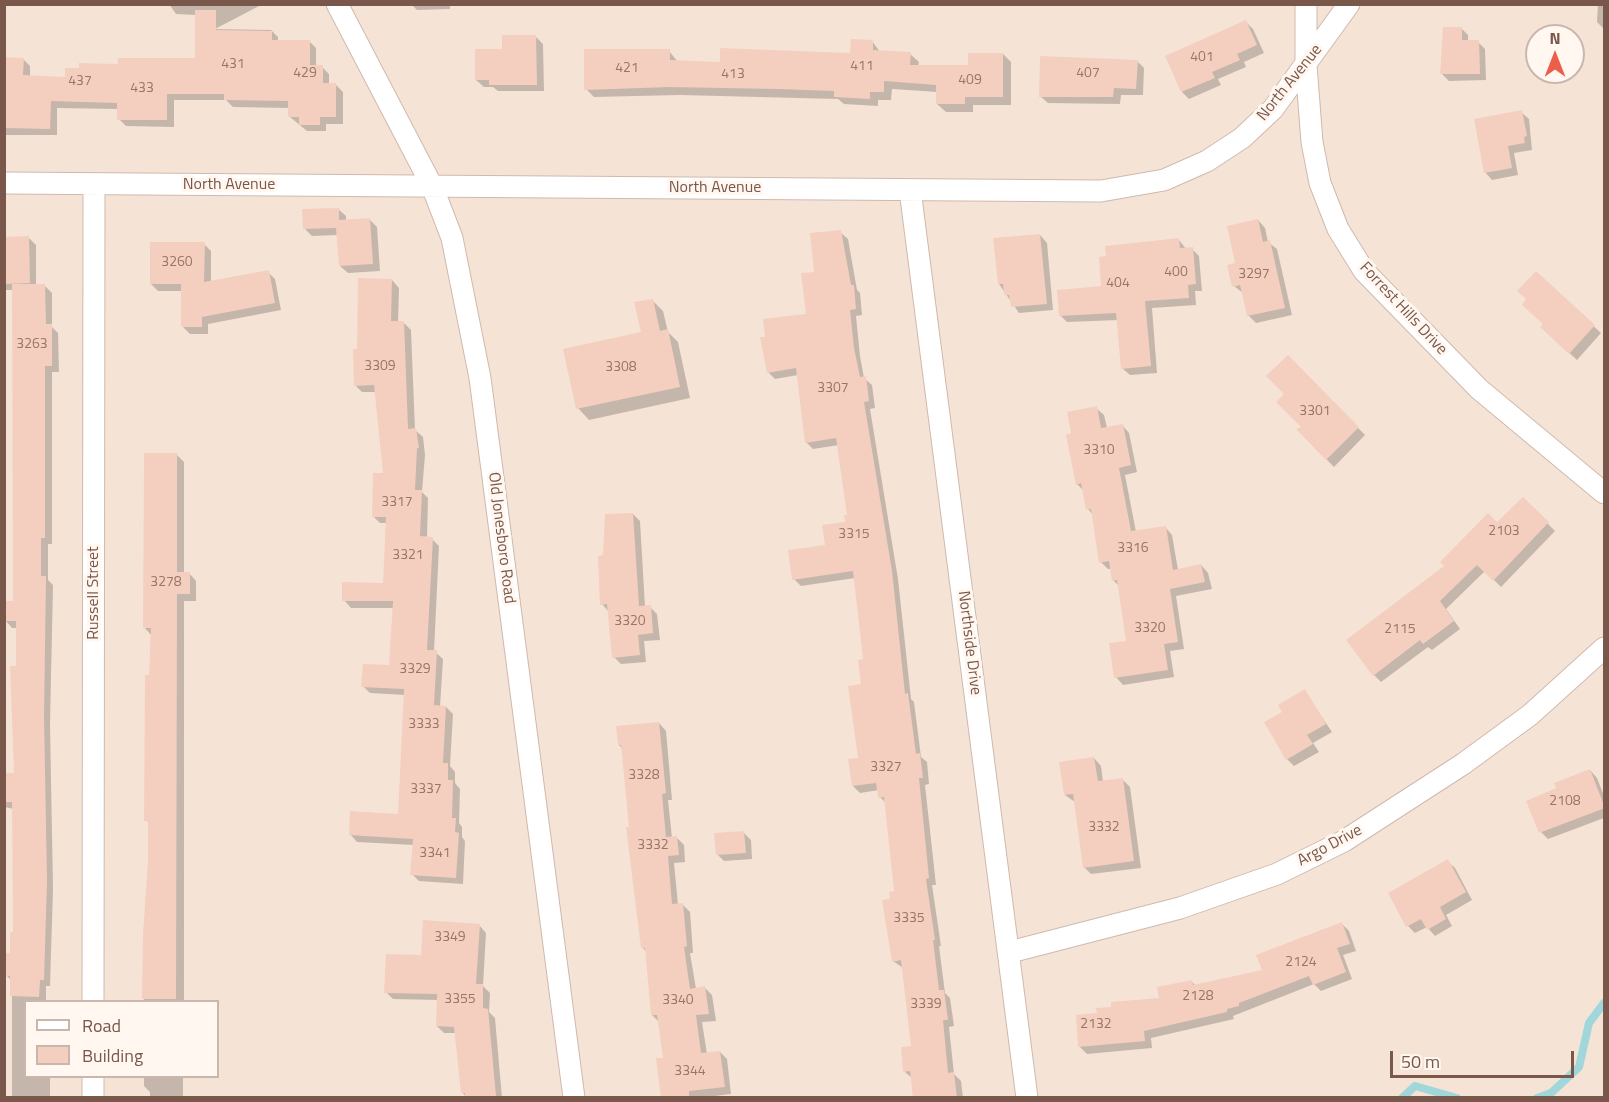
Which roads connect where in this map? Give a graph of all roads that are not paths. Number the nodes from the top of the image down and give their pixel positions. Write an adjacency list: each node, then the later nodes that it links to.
1 (337, 4): 7 (street, Old Jonesboro Road)
2 (1306, 4): 4 (street, Forrest Hills Drive)
3 (1349, 4): 4 (street, North Avenue)
4 (1306, 65): 8 (street, North Avenue); 9 (street, Forrest Hills Drive)
5 (4, 183): 6 (street, North Avenue)
6 (94, 184): 7 (street, North Avenue); 12 (street, Russell Street)
7 (432, 186): 8 (street, North Avenue); 15 (street, Old Jonesboro Road)
8 (910, 190): 11 (street, Northside Drive)
9 (1605, 493)
10 (1605, 648): 11 (street, Argo Drive)
11 (1010, 952): 16 (street, Northside Drive)
12 (93, 1000)
13 (93, 1078): 14 (street)
14 (93, 1098)
15 (574, 1098)
16 (1027, 1098)

